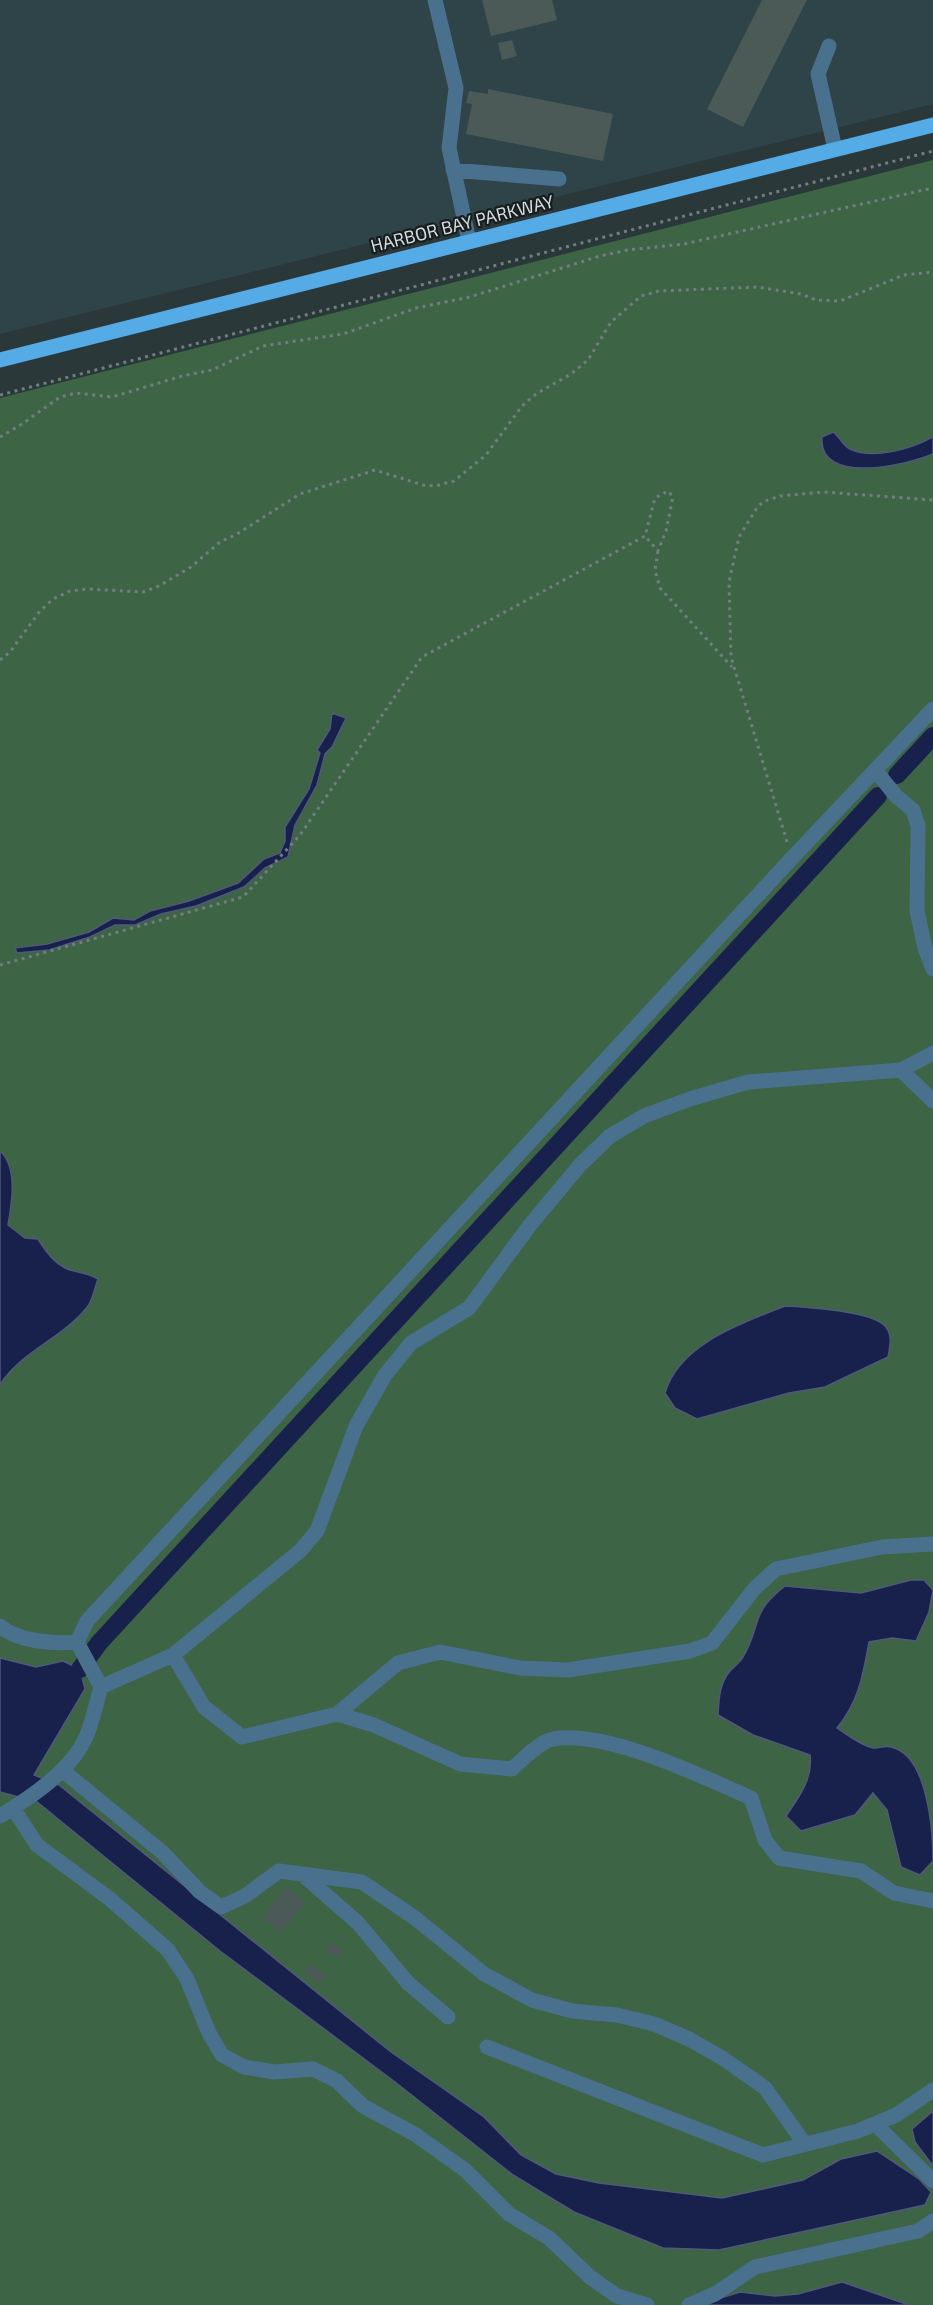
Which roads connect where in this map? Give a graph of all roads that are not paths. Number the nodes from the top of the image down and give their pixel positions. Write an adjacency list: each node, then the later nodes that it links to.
1 (435, 0): 5 (lane)
2 (829, 46): 4 (lane)
3 (933, 124): 4 (main road, HARBOR BAY PARKWAY)
4 (835, 149): 7 (main road, HARBOR BAY PARKWAY)
5 (453, 170): 6 (lane); 7 (lane)
6 (559, 179)
7 (469, 241): 8 (main road, HARBOR BAY PARKWAY)
8 (0, 360)
9 (933, 709): 10 (lane)
10 (875, 770): 11 (lane); 17 (lane)
11 (933, 969)
12 (933, 1053): 13 (lane)
13 (901, 1070): 14 (lane); 18 (lane)
14 (933, 1101)
15 (933, 1544): 20 (lane)
16 (0, 1626): 17 (lane)
17 (77, 1642): 19 (lane)
18 (173, 1655): 19 (lane); 20 (lane)
19 (102, 1687): 21 (lane)
20 (337, 1714): 25 (lane)
21 (57, 1774): 22 (lane); 24 (lane)
22 (19, 1804): 23 (lane); 33 (lane)
23 (0, 1816)
24 (302, 1874): 26 (lane); 30 (lane)
25 (933, 1902)
26 (448, 2017)
27 (487, 2047): 30 (lane)
28 (933, 2090): 29 (lane)
29 (875, 2124): 30 (lane); 31 (lane)
30 (804, 2143)
31 (933, 2181)
32 (933, 2221): 34 (lane)
33 (647, 2305)
34 (689, 2305)

